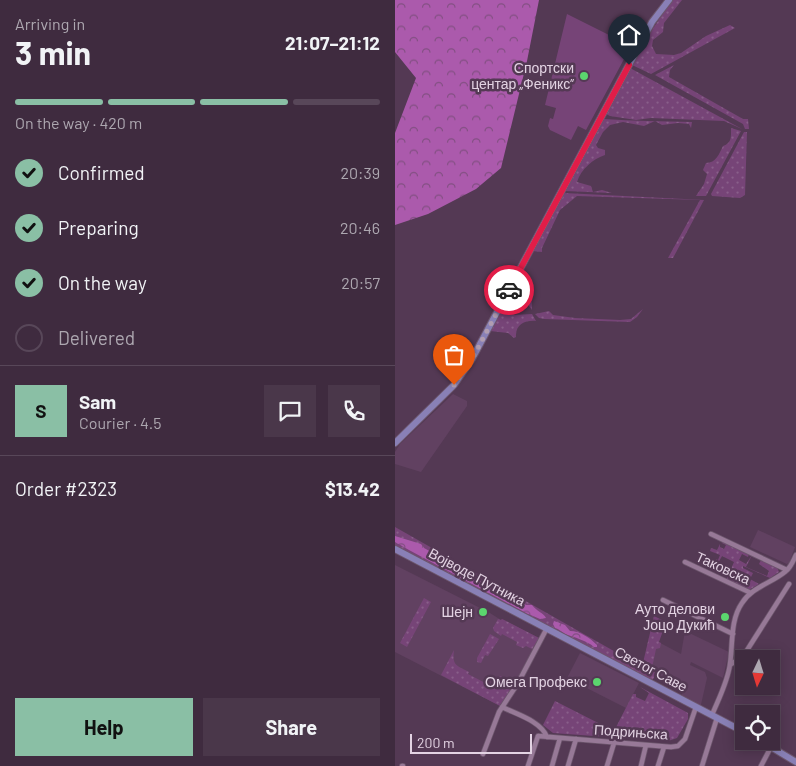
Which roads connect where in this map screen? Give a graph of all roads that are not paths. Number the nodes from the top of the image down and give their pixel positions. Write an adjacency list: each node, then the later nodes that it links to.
1 (669, 0): 2 (main road)
2 (395, 443)
3 (711, 534): 7 (street)
4 (395, 549): 11 (main road, Војводе Путника)
5 (796, 555): 7 (street)
6 (685, 562): 9 (street, Таковска)
7 (787, 570): 9 (street)
8 (789, 584): 13 (street)
9 (751, 593): 12 (street)
10 (663, 600): 12 (street)
11 (547, 628): 14 (street); 15 (main road, Светог Саве)
12 (733, 634): 13 (street)
13 (730, 665): 16 (street)
14 (502, 707): 18 (street); 26 (street)
15 (697, 707): 16 (main road, Светог Саве); 23 (street, Подрињска)
16 (715, 716): 17 (main road, Светог Саве); 34 (street)
17 (735, 727)
18 (547, 736): 19 (street, Подрињска); 28 (street, Подрињска)
19 (560, 738): 20 (street, Подрињска); 29 (street)
20 (576, 739): 21 (street, Подрињска); 30 (street)
21 (614, 743): 22 (street, Подрињска); 31 (street)
22 (646, 745): 23 (street, Подрињска); 32 (street)
23 (664, 746): 33 (street)
24 (769, 750): 35 (street)
25 (775, 750): 27 (main road)
26 (483, 754)
27 (793, 763)
28 (528, 766)
29 (552, 766)
30 (568, 766)
31 (607, 766)
32 (641, 766)
33 (658, 766)
34 (702, 766)
35 (761, 766)

